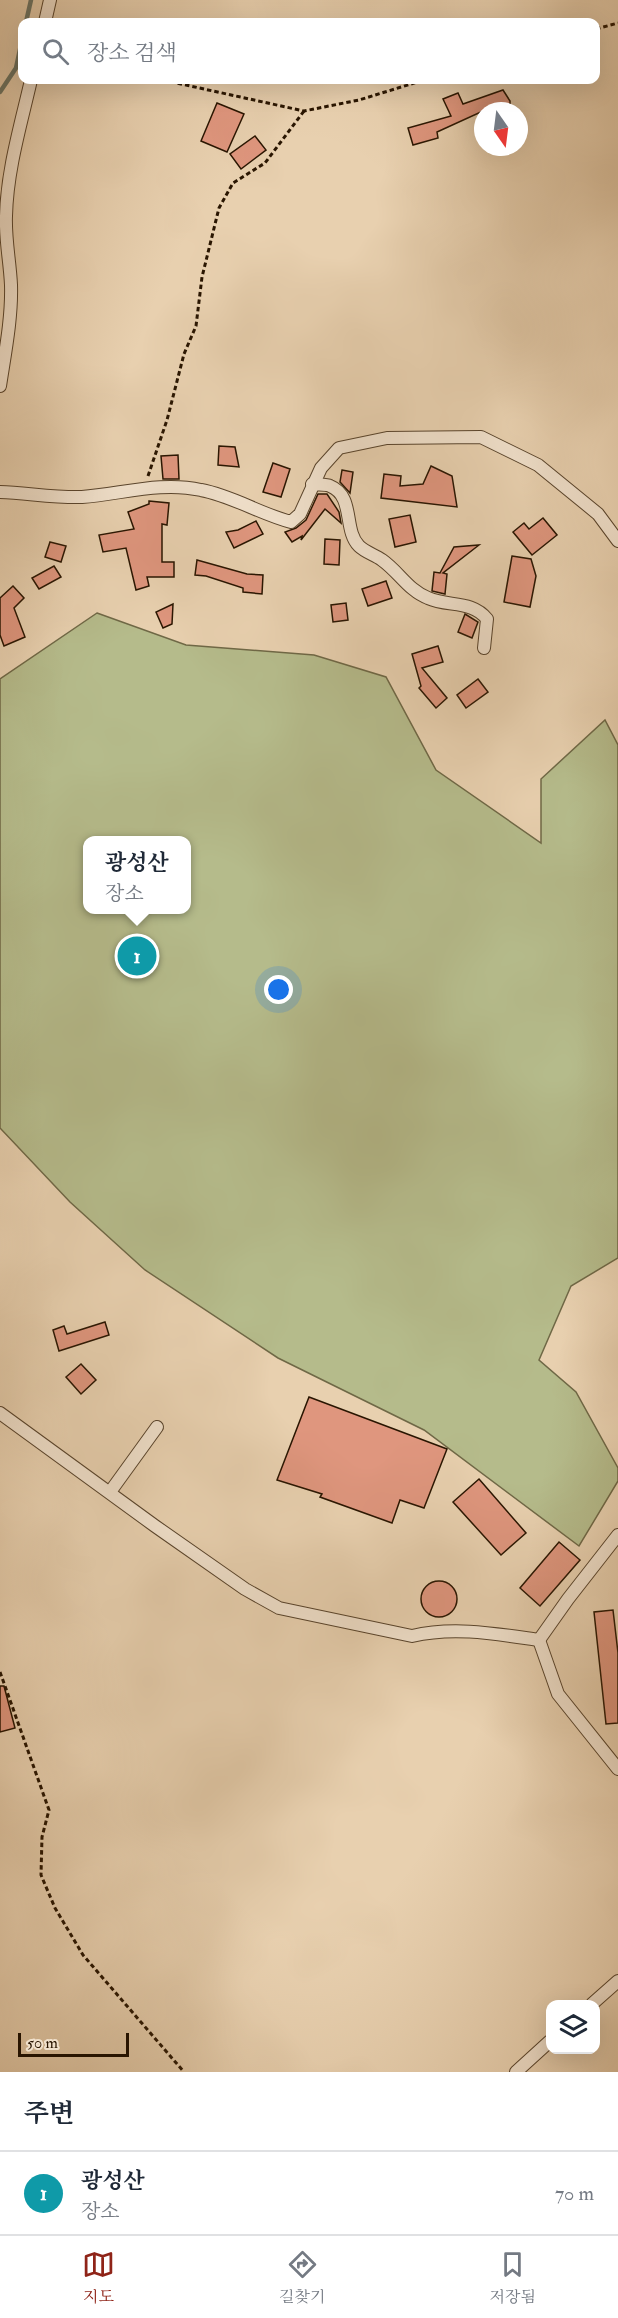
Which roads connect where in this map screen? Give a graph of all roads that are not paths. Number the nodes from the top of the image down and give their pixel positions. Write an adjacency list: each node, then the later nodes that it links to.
1 (50, 0): 2 (street)
2 (46, 18)
3 (31, 84): 4 (street)
4 (3, 253): 5 (street)
5 (0, 386)
6 (312, 484): 7 (street); 8 (street); 9 (street)
7 (0, 492)
8 (618, 541)
9 (484, 648)
10 (0, 1413): 12 (street)
11 (157, 1427): 12 (street)
12 (110, 1492): 14 (street)
13 (618, 1535): 14 (street)
14 (539, 1640): 15 (street)
15 (618, 1769)
16 (618, 1981): 17 (street)
17 (597, 2000)
18 (546, 2045): 19 (street)
19 (516, 2072)

